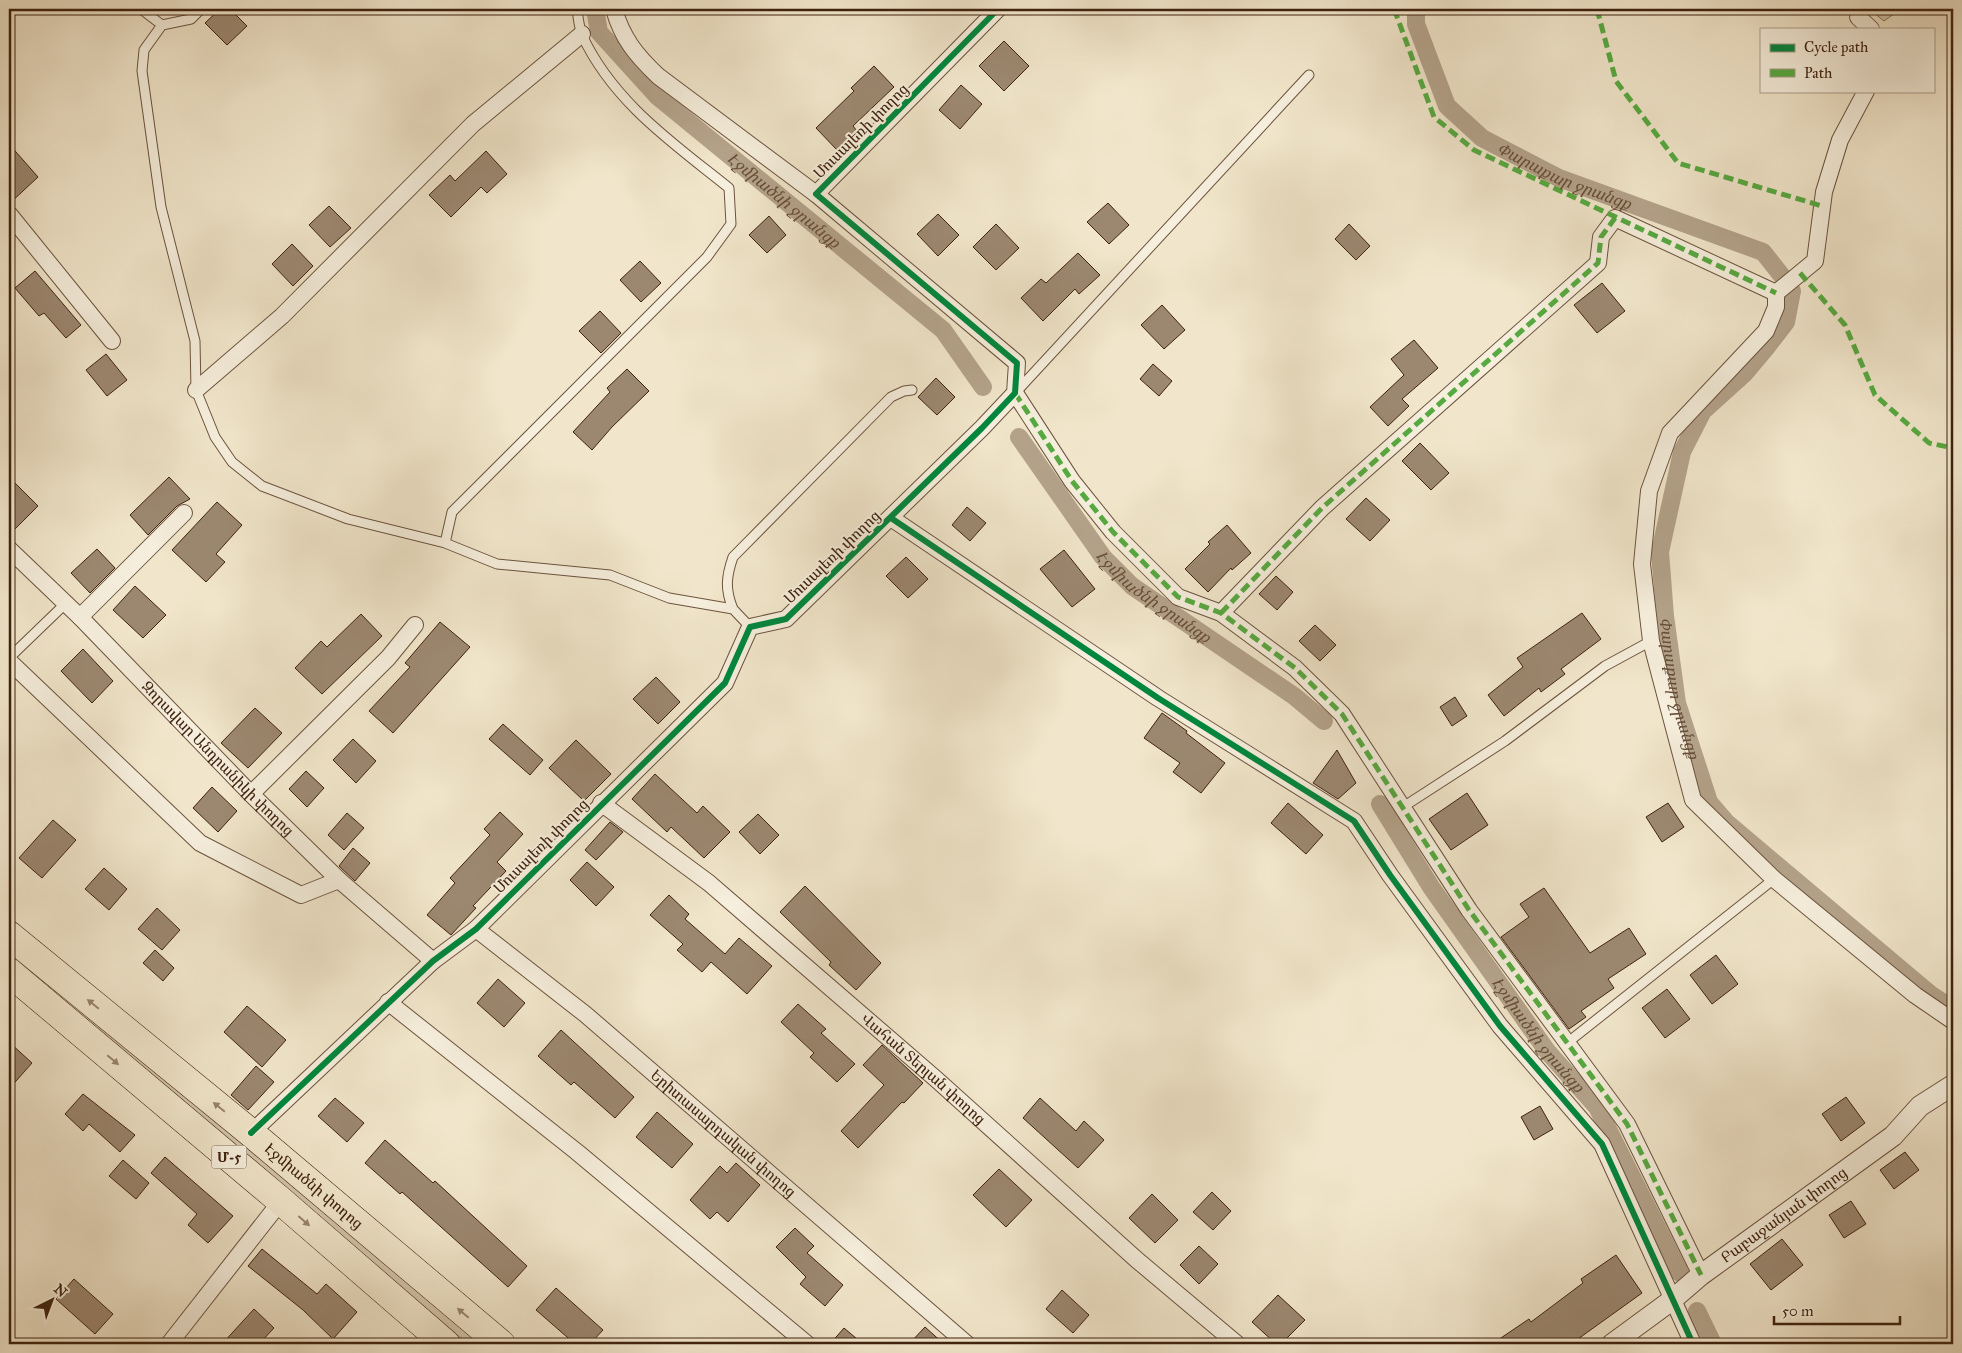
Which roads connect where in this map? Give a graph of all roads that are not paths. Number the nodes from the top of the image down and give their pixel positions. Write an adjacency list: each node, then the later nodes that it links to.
1 (141, 9): 7 (lane)
2 (201, 9): 7 (lane)
3 (577, 9): 9 (lane)
4 (614, 9): 12 (street)
5 (998, 9): 12 (street, Մուսալեռի փողոց)
6 (1858, 17): 8 (street)
7 (162, 25): 16 (lane)
8 (1869, 28)
9 (582, 34): 16 (street); 21 (lane)
10 (1310, 76): 18 (lane)
11 (1865, 92): 14 (street)
12 (816, 194): 18 (street, Մուսալեռի փողոց)
13 (9, 214): 15 (street)
14 (1776, 293): 25 (street); 29 (street)
15 (112, 342)
16 (196, 390): 21 (lane)
17 (912, 390): 24 (lane)
18 (1015, 392): 20 (street, Մուսալեռի փողոց); 25 (street)
19 (184, 513): 26 (street)
20 (891, 518): 28 (street, Մուսալեռի փողոց); 47 (street)
21 (444, 543): 24 (lane)
22 (9, 549): 23 (street, Զորավար Անդրանիկի փողոց)
23 (65, 604): 26 (street, Զորավար Անդրանիկի փողոց); 30 (lane)
24 (733, 609): 28 (lane)
25 (1221, 613): 33 (street)
26 (80, 617): 31 (street, Զորավար Անդրանիկի փողոց)
27 (415, 625): 31 (street)
28 (750, 627): 32 (street, Մուսալեռի փողոց)
29 (1651, 641): 33 (lane); 34 (street)
30 (9, 659): 35 (street)
31 (251, 794): 35 (street, Զորավար Անդրանիկի փողոց)
32 (601, 803): 36 (street, Մուսալեռի փողոց); 53 (street, Վահան Տերյան փողոց)
33 (1403, 808): 42 (street)
34 (1774, 879): 41 (street); 42 (lane)
35 (339, 880): 38 (street, Զորավար Անդրանիկի փողոց)
36 (476, 929): 38 (street, Մուսալեռի փողոց); 52 (street, Երիտասարդական փողոց)
37 (9, 935): 44 (highway, Էջմիածնի փողոց / Մ-5, one-way to 37)
38 (433, 961): 40 (street, Մուսալեռի փողոց)
39 (9, 972): 45 (highway, Մ-5, one-way to 45)
40 (388, 1002): 44 (street, Մուսալեռի փողոց); 51 (street)
41 (1953, 1021)
42 (1567, 1043): 46 (street)
43 (1953, 1085): 46 (street, Բաբաջանյան փողոց)
44 (251, 1133): 50 (highway, Էջմիածնի փողոց / Մ-5, one-way to 44)
45 (281, 1201): 48 (street); 49 (highway, Մ-5, one-way to 49)
46 (1702, 1275): 47 (street, Բաբաջանյան փողոց)
47 (1672, 1300): 54 (street, Բաբաջանյան փողոց); 55 (street)
48 (171, 1344)
49 (446, 1344)
50 (501, 1344)
51 (806, 1344)
52 (967, 1344)
53 (1237, 1344)
54 (1612, 1344)
55 (1693, 1344)

